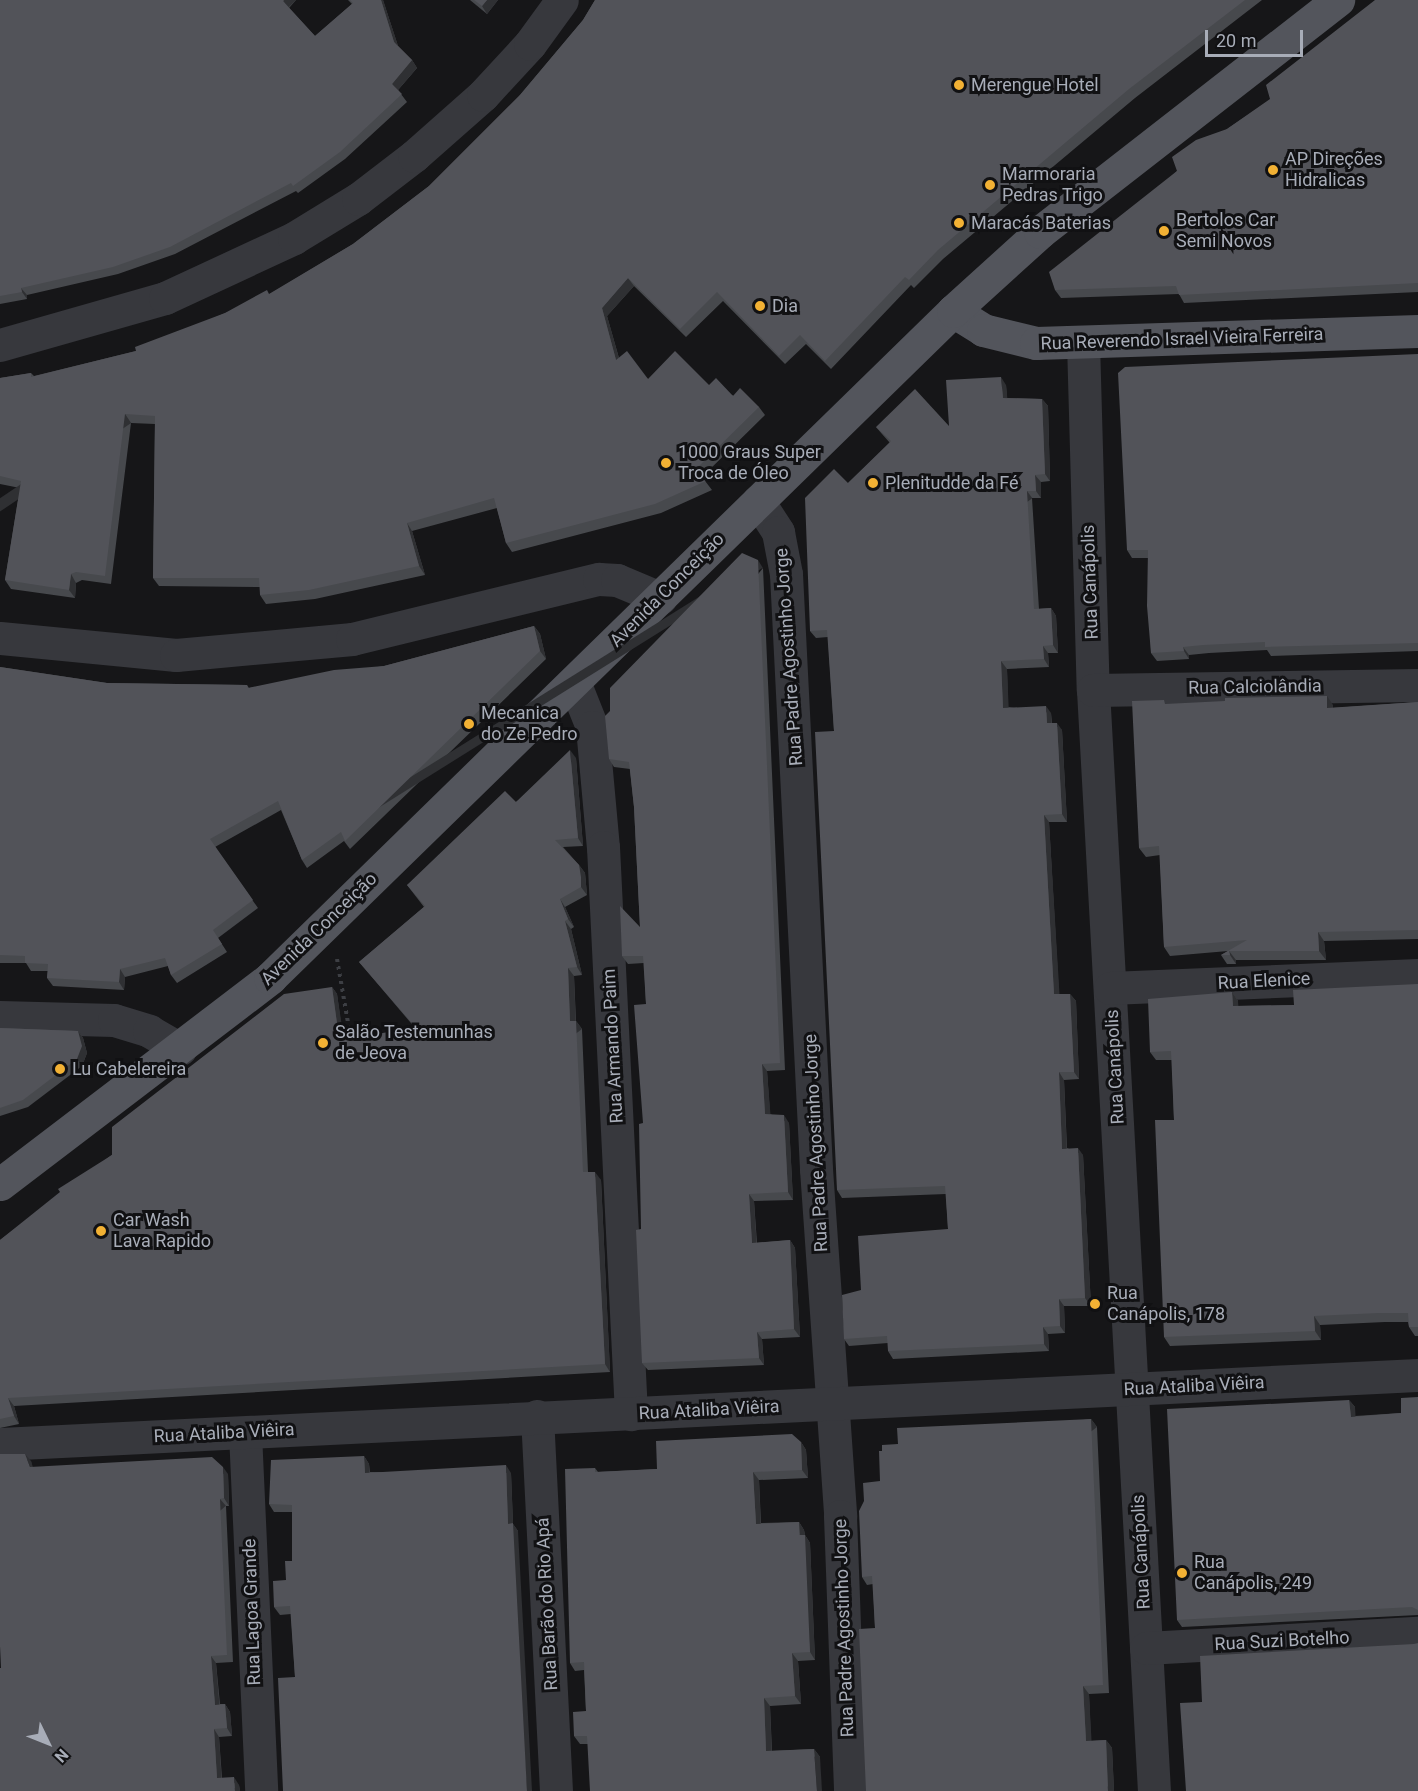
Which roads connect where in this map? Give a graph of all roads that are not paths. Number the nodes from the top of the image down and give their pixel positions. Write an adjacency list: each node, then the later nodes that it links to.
1 (562, 0): 6 (street)
2 (1338, 0): 3 (main road, Avenida Conceição)
3 (953, 311): 5 (main road, Rua Reverendo Israel Vieira Ferreira); 7 (main road, Avenida Conceição)
4 (1418, 331): 5 (main road, Rua Reverendo Israel Vieira Ferreira)
5 (1083, 342): 12 (street, Rua Canápolis)
6 (0, 345)
7 (758, 501): 8 (main road, Avenida Conceição); 20 (street, Rua Padre Agostinho Jorge)
8 (660, 598): 9 (street); 10 (main road, Avenida Conceição)
9 (0, 638)
10 (574, 682): 16 (main road, Avenida Conceição); 21 (street, Rua Armando Paim)
11 (1418, 685): 12 (street, Rua Calciolândia)
12 (1093, 690): 14 (street, Rua Canápolis)
13 (1418, 975): 14 (street, Rua Elenice)
14 (1110, 988): 19 (street, Rua Canápolis)
15 (0, 1017): 16 (street)
16 (180, 1049): 17 (main road, Avenida Conceição)
17 (0, 1184)
18 (1418, 1376): 19 (street, Rua Ataliba Viêira)
19 (1133, 1389): 20 (street, Rua Ataliba Viêira); 26 (street, Rua Canápolis)
20 (832, 1404): 21 (street, Rua Ataliba Viêira); 29 (street, Rua Padre Agostinho Jorge)
21 (631, 1414): 22 (street, Rua Ataliba Viêira)
22 (537, 1416): 23 (street, Rua Ataliba Viêira); 28 (street, Rua Barão do Rio Apá)
23 (245, 1433): 24 (street, Rua Ataliba Viêira); 27 (street, Rua Lagoa Grande)
24 (0, 1444)
25 (1418, 1633): 26 (street, Rua Suzi Botelho)
26 (1146, 1648): 30 (street, Rua Canápolis)
27 (261, 1791)
28 (556, 1791)
29 (850, 1791)
30 (1154, 1791)

